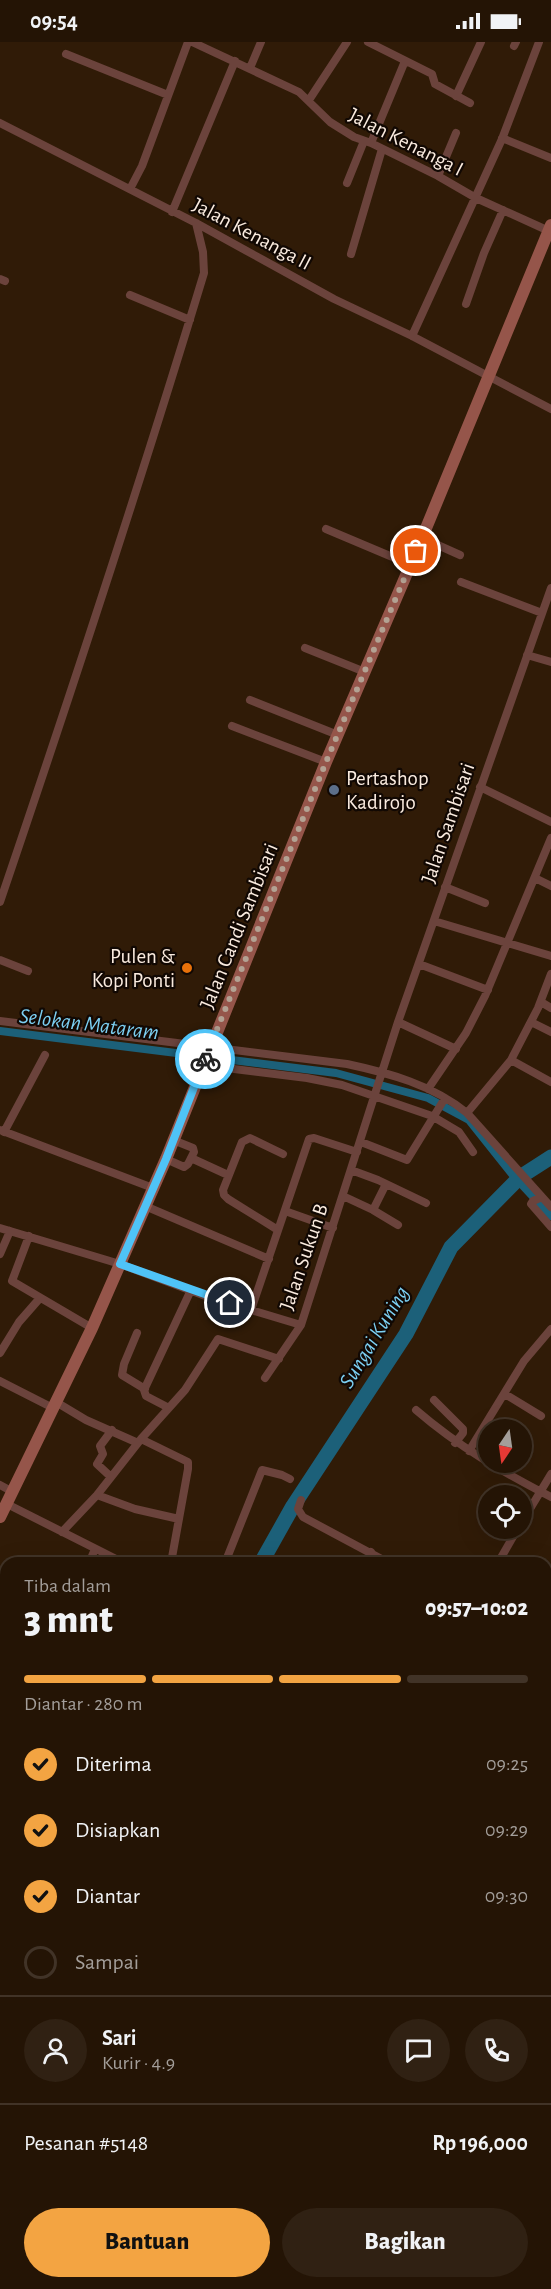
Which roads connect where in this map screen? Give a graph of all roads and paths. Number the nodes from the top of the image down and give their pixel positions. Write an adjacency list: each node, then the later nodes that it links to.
1 (190, 42): 8 (street, Jalan Kenanga I); 11 (street)
2 (261, 42): 10 (street)
3 (347, 42): 13 (street)
4 (368, 42): 9 (street)
5 (481, 42): 12 (street)
6 (539, 42): 17 (street)
7 (66, 54): 11 (street)
8 (235, 61): 10 (street, Jalan Kenanga I); 26 (street)
9 (405, 62): 12 (street); 18 (street)
10 (250, 68): 13 (street, Jalan Kenanga I)
11 (168, 95): 23 (street)
12 (456, 96): 14 (street)
13 (309, 99): 18 (street, Jalan Kenanga I)
14 (471, 103)
15 (0, 123): 23 (street, Jalan Kenanga II)
16 (456, 133): 21 (street)
17 (502, 138): 20 (street); 24 (street)
18 (368, 142): 19 (street, Jalan Kenanga I); 22 (street)
19 (382, 149): 21 (street, Jalan Kenanga I); 29 (street)
20 (551, 158)
21 (438, 176): 24 (street, Jalan Kenanga I)
22 (346, 183)
23 (130, 189): 26 (street, Jalan Kenanga II)
24 (476, 198): 25 (street, Jalan Kenanga I); 33 (street)
25 (503, 210): 28 (street, Jalan Kenanga I); 31 (street)
26 (172, 212): 27 (street, Jalan Kenanga II)
27 (195, 223): 32 (street); 33 (street, Jalan Kenanga II)
28 (550, 228): 34 (street, Jalan Candi Sambisari)
29 (351, 254)
30 (130, 295): 32 (street)
31 (466, 304)
32 (189, 320): 57 (street)
33 (412, 336): 34 (street, Jalan Kenanga II)
34 (488, 377): 35 (street, Jalan Kenanga II); 37 (street, Jalan Candi Sambisari)
35 (551, 409)
36 (327, 529): 39 (street)
37 (422, 538): 38 (street); 39 (street, Jalan Candi Sambisari)
38 (460, 555)
39 (409, 564): 46 (street, Jalan Candi Sambisari)
40 (461, 582): 42 (street)
41 (551, 588): 42 (street, Jalan Sambisari)
42 (542, 613): 44 (street, Jalan Sambisari)
43 (305, 648): 46 (street)
44 (527, 655): 45 (street); 51 (street, Jalan Sambisari)
45 (551, 662)
46 (365, 672): 49 (street, Jalan Candi Sambisari)
47 (250, 700): 49 (street)
48 (232, 726): 50 (street)
49 (338, 735): 50 (street, Jalan Candi Sambisari)
50 (326, 762): 73 (street, Jalan Candi Sambisari)
51 (480, 788): 52 (street); 56 (street, Jalan Sambisari)
52 (551, 822)
53 (551, 838): 54 (street)
54 (535, 878): 55 (street); 60 (street)
55 (551, 886)
56 (445, 887): 58 (street); 59 (street, Jalan Sambisari)
57 (0, 902)
58 (485, 903)
59 (434, 921): 60 (street); 63 (street, Jalan Sambisari)
60 (507, 945): 61 (street); 66 (street)
61 (551, 956)
62 (0, 960): 64 (street)
63 (419, 964): 66 (street); 70 (street, Jalan Sambisari)
64 (28, 971)
65 (551, 974): 67 (street)
66 (488, 990): 74 (street)
67 (540, 1002): 68 (street); 71 (street)
68 (551, 1008)
69 (0, 1021): 73 (street)
70 (398, 1022): 74 (street); 78 (street, Jalan Sambisari)
71 (531, 1022): 72 (street); 76 (street)
72 (551, 1032)
73 (210, 1048): 77 (street, Jalan Candi Sambisari); 78 (street)
74 (456, 1049): 80 (street)
75 (45, 1054): 85 (street)
76 (511, 1060): 79 (street); 84 (street)
77 (203, 1064): 81 (street); 86 (street, Jalan Candi Sambisari)
78 (381, 1074): 80 (street); 81 (street, Jalan Sukun B)
79 (551, 1082)
80 (428, 1089): 82 (street)
81 (376, 1093): 83 (street); 87 (street, Jalan Sukun B)
82 (444, 1099): 83 (street); 84 (street)
83 (435, 1113): 87 (street); 89 (street)
84 (467, 1113): 98 (street)
85 (2, 1131): 96 (street)
86 (173, 1140): 91 (street); 92 (street, Jalan Candi Sambisari)
87 (361, 1142): 88 (street, Jalan Sukun B)
88 (357, 1152): 93 (street, Jalan Sukun B); 103 (street)
89 (474, 1152)
90 (283, 1154): 94 (street)
91 (191, 1158): 92 (street); 94 (street)
92 (166, 1159): 96 (street, Jalan Candi Sambisari)
93 (351, 1170): 95 (street); 97 (street, Jalan Sukun B)
94 (228, 1175): 108 (street)
95 (386, 1184): 99 (street); 102 (street)
96 (153, 1188): 100 (street, Jalan Candi Sambisari)
97 (343, 1196): 102 (street); 107 (street, Jalan Sukun B)
98 (538, 1197): 101 (street); 105 (street)
99 (426, 1203)
100 (145, 1206): 112 (street); 113 (street, Jalan Candi Sambisari)
101 (551, 1207)
102 (373, 1210): 104 (street)
103 (285, 1211): 107 (street); 108 (street)
104 (398, 1225)
105 (551, 1227)
106 (0, 1228): 109 (street, Jalan Sukun B)
107 (333, 1228): 117 (street, Jalan Sukun B)
108 (278, 1230): 112 (street)
109 (10, 1231): 110 (street, Jalan Sukun B); 111 (street)
110 (30, 1236): 113 (street, Jalan Sukun B); 115 (street)
111 (0, 1254)
112 (269, 1259): 116 (street)
113 (120, 1264): 114 (street, Jalan Sukun B); 118 (street, Jalan Candi Sambisari)
114 (191, 1290): 116 (street, Jalan Sukun B); 125 (street)
115 (40, 1298): 118 (street); 121 (street)
116 (251, 1310): 117 (street, Jalan Sukun B)
117 (301, 1325): 122 (street)
118 (92, 1328): 128 (street, Jalan Candi Sambisari)
119 (551, 1329): 126 (street)
120 (137, 1333): 125 (street)
121 (0, 1353)
122 (279, 1359): 123 (street); 129 (street)
123 (265, 1378)
124 (0, 1381): 128 (street)
125 (145, 1389): 129 (street)
126 (505, 1394): 131 (street); 135 (street)
127 (434, 1400): 134 (street)
128 (54, 1405): 132 (street); 141 (street, Jalan Candi Sambisari)
129 (169, 1408): 133 (street)
130 (416, 1410): 134 (street)
131 (541, 1416)
132 (112, 1430): 133 (street); 137 (street)
133 (140, 1441): 137 (street); 148 (street)
134 (455, 1443): 135 (street)
135 (469, 1451): 140 (street)
136 (551, 1474): 140 (street)
137 (111, 1477): 142 (street)
138 (290, 1479): 156 (street)
139 (0, 1485): 141 (street)
140 (540, 1491): 143 (street); 146 (street)
141 (13, 1492): 145 (street, Jalan Candi Sambisari)
142 (96, 1495): 148 (street); 149 (street)
143 (551, 1497)
144 (301, 1500): 152 (street)
145 (7, 1504): 147 (street, Jalan Candi Sambisari); 149 (street)
146 (532, 1505)
147 (0, 1517)
148 (179, 1519): 155 (street)
149 (62, 1532): 151 (street)
150 (512, 1539): 159 (street)
151 (95, 1549): 153 (street); 154 (street)
152 (371, 1552): 157 (street); 158 (street)
153 (92, 1557)
154 (112, 1557)
155 (172, 1557)
156 (227, 1557)
157 (368, 1557)
158 (379, 1557)
159 (501, 1557)

